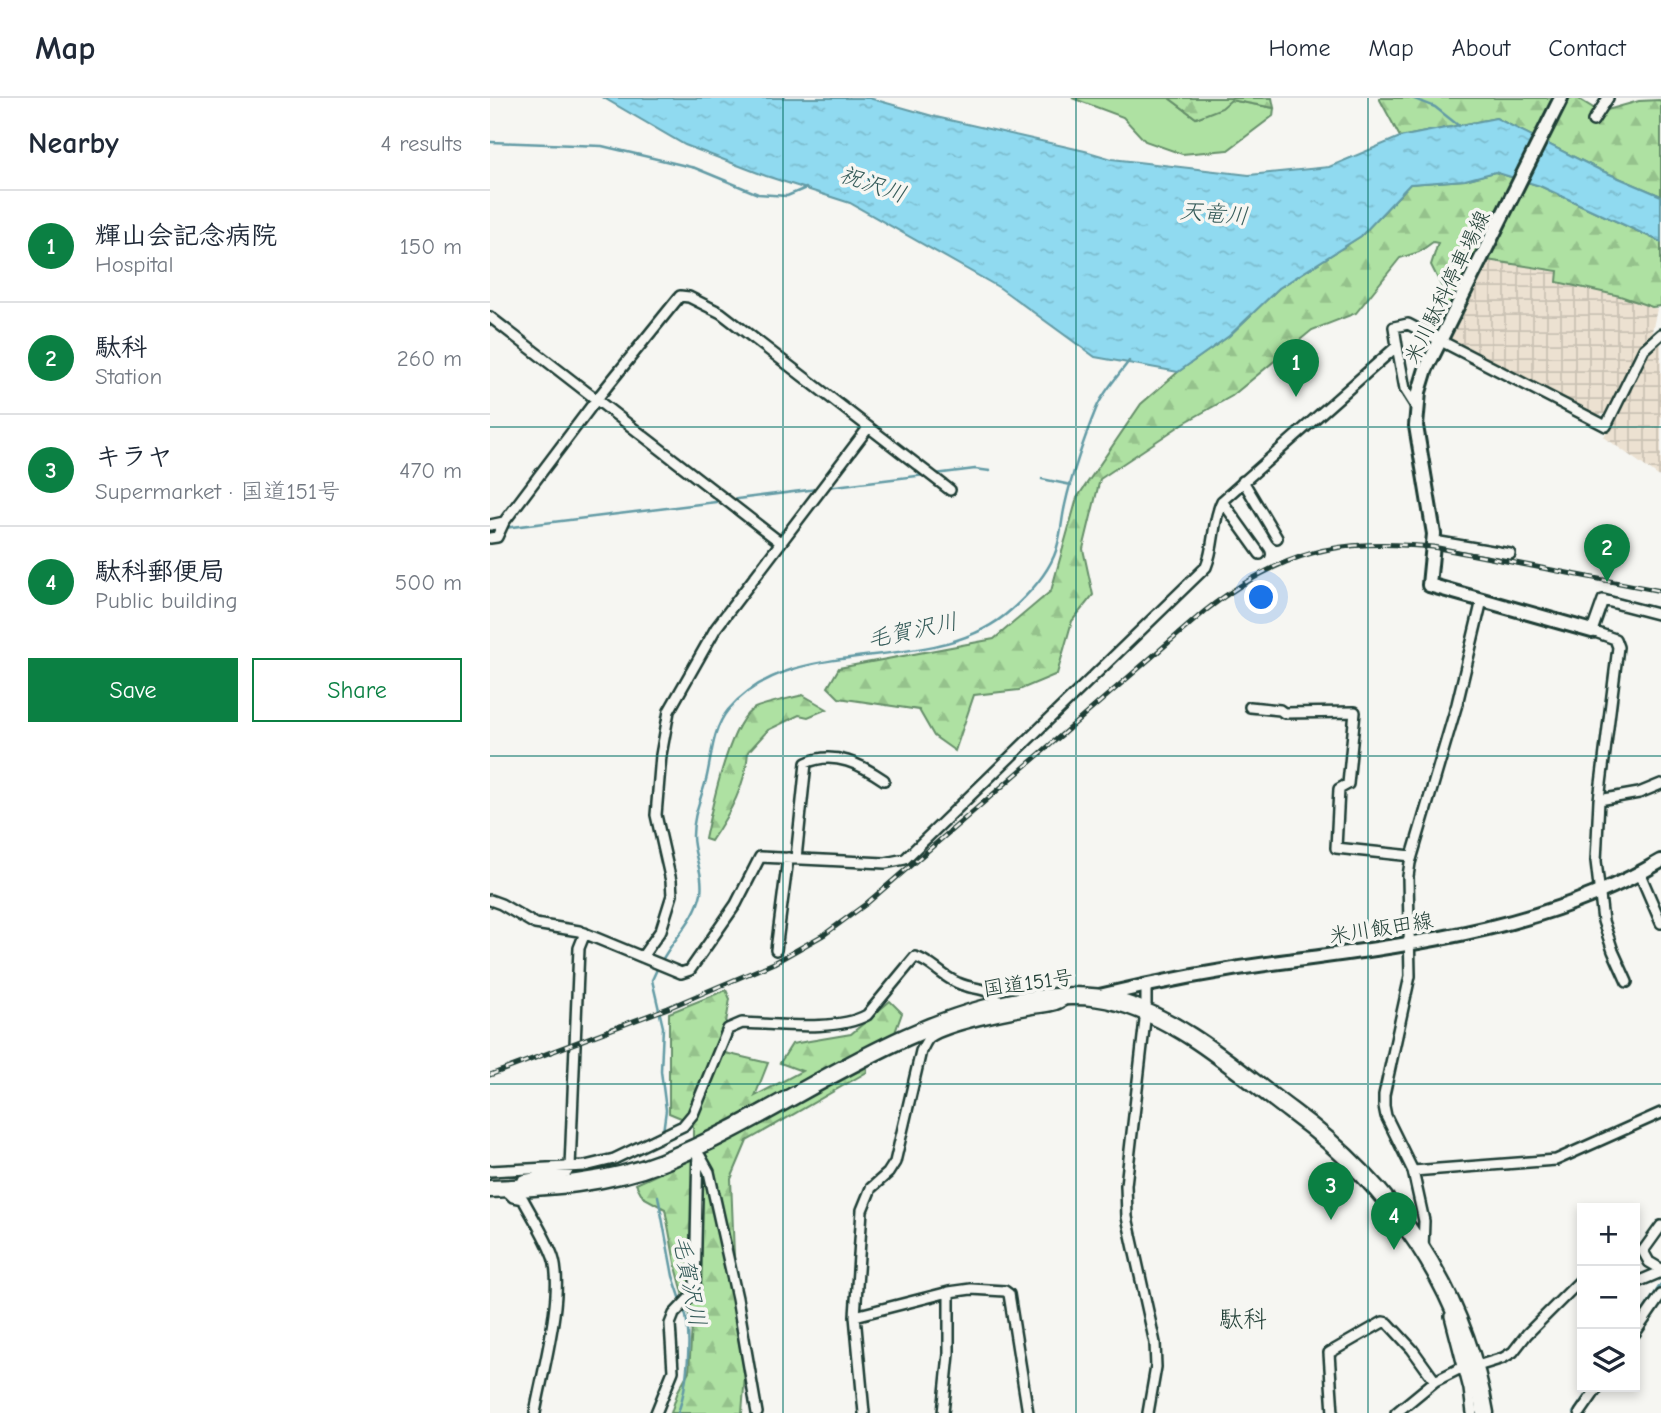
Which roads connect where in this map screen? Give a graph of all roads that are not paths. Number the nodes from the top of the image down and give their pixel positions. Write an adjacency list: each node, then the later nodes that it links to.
1 (1608, 98): 3 (street)
2 (1561, 99): 6 (main road, 米川駄科停車場線)
3 (1594, 121)
4 (490, 317): 8 (street)
5 (1661, 334): 6 (street)
6 (1441, 340): 7 (street); 9 (main road, 米川駄科停車場線)
7 (1397, 346): 9 (street); 11 (street)
8 (596, 400): 10 (street); 15 (street); 18 (street)
9 (1417, 408): 17 (main road, 米川駄科停車場線)
10 (869, 428): 12 (street); 18 (street)
11 (1243, 481): 13 (street); 16 (street)
12 (950, 490)
13 (1222, 501): 19 (street); 29 (street)
14 (490, 524): 15 (street)
15 (499, 530)
16 (1277, 538)
17 (1434, 541): 20 (street); 21 (main road, 米川駄科停車場線)
18 (780, 542): 38 (street)
19 (1261, 554)
20 (1510, 554)
21 (1482, 600): 23 (main road, 米川駄科停車場線); 28 (street)
22 (1661, 615): 23 (street)
23 (1592, 631): 27 (street)
24 (1250, 707): 28 (street)
25 (884, 780): 29 (street)
26 (1661, 785): 27 (street)
27 (1599, 800): 32 (street)
28 (1412, 856): 36 (street)
29 (792, 858): 37 (street); 38 (street)
30 (1661, 861): 31 (main road, 米川飯田線)
31 (1640, 874): 32 (main road, 米川飯田線); 34 (street)
32 (1598, 893): 36 (main road, 米川飯田線); 39 (street)
33 (490, 900): 35 (street)
34 (1661, 923)
35 (585, 933): 38 (street); 47 (street)
36 (1408, 945): 40 (main road, 米川飯田線); 49 (street)
37 (776, 950)
38 (645, 959)
39 (1627, 982)
40 (1146, 985): 42 (main road, 米川飯田線); 44 (street)
41 (1070, 995): 42 (highway, 国道151号); 43 (highway, 国道151号); 58 (street)
42 (1096, 997): 44 (highway, 国道151号)
43 (1001, 1004): 46 (highway, 国道151号); 47 (street)
44 (1146, 1011): 52 (highway, 国道151号); 69 (street)
45 (1661, 1113): 49 (street)
46 (699, 1151): 50 (highway, 国道151号); 64 (street); 65 (street)
47 (570, 1167): 48 (street); 50 (street)
48 (490, 1171)
49 (1413, 1171): 52 (street)
50 (505, 1189): 63 (street)
51 (1661, 1226): 53 (street)
52 (1423, 1249): 60 (highway, 国道151号)
53 (1661, 1270): 54 (street)
54 (1640, 1280)
55 (1577, 1284): 60 (street)
56 (949, 1292): 58 (street); 67 (street); 68 (street)
57 (1661, 1295): 59 (street)
58 (855, 1316): 66 (street)
59 (1638, 1329)
60 (1470, 1366): 61 (street); 72 (street); 73 (highway, 国道151号)
61 (1435, 1381): 70 (street); 71 (street)
62 (1595, 1392): 74 (street)
63 (535, 1413)
64 (656, 1413)
65 (757, 1413)
66 (864, 1413)
67 (943, 1413)
68 (1028, 1413)
69 (1148, 1413)
70 (1333, 1413)
71 (1396, 1413)
72 (1472, 1413)
73 (1485, 1413)
74 (1580, 1413)

